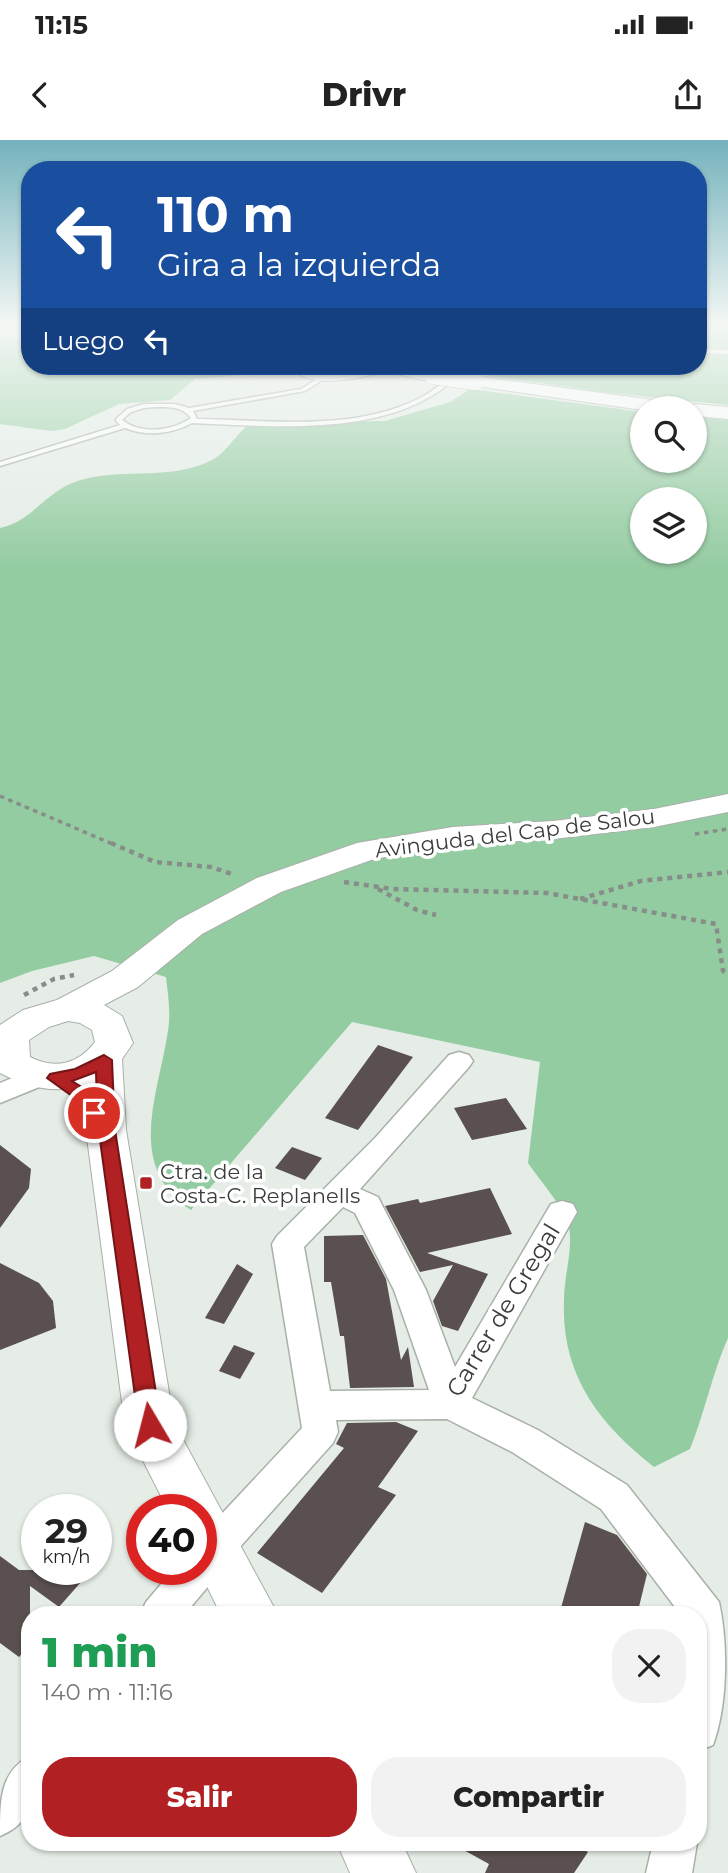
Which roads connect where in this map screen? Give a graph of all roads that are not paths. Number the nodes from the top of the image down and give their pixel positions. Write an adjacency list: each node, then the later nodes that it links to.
1 (213, 406): 3 (lane)
2 (405, 406): 6 (lane)
3 (189, 410): 6 (lane); 7 (lane)
4 (707, 411): 5 (street)
5 (728, 413)
6 (193, 421): 7 (lane)
7 (124, 426): 8 (lane)
8 (0, 464)
9 (728, 803): 10 (street, Avinguda del Cap de Salou)
10 (125, 979): 11 (street, Avinguda del Cap de Salou); 12 (street)
11 (68, 1009): 12 (street); 14 (street, Avinguda del Cap de Salou)
12 (106, 1042): 14 (street); 15 (street)
13 (459, 1061): 16 (street)
14 (17, 1067): 15 (street)
15 (106, 1130): 20 (street)
16 (339, 1192): 18 (street); 19 (street)
17 (562, 1212): 18 (street, Carrer de Gregal)
18 (451, 1404): 19 (street, Carrer de Gregal); 26 (street)
19 (316, 1406): 21 (street)
20 (180, 1494)
21 (217, 1529)
22 (217, 1566): 25 (street)
23 (178, 1585): 24 (street)
24 (165, 1606)
25 (244, 1606)
26 (698, 1606)
27 (707, 1624): 28 (street)
28 (719, 1679): 29 (street)
29 (707, 1708)
30 (21, 1788): 31 (street)
31 (0, 1814)
32 (372, 1851): 34 (street)
33 (673, 1851): 35 (street)
34 (384, 1873)
35 (669, 1873)

